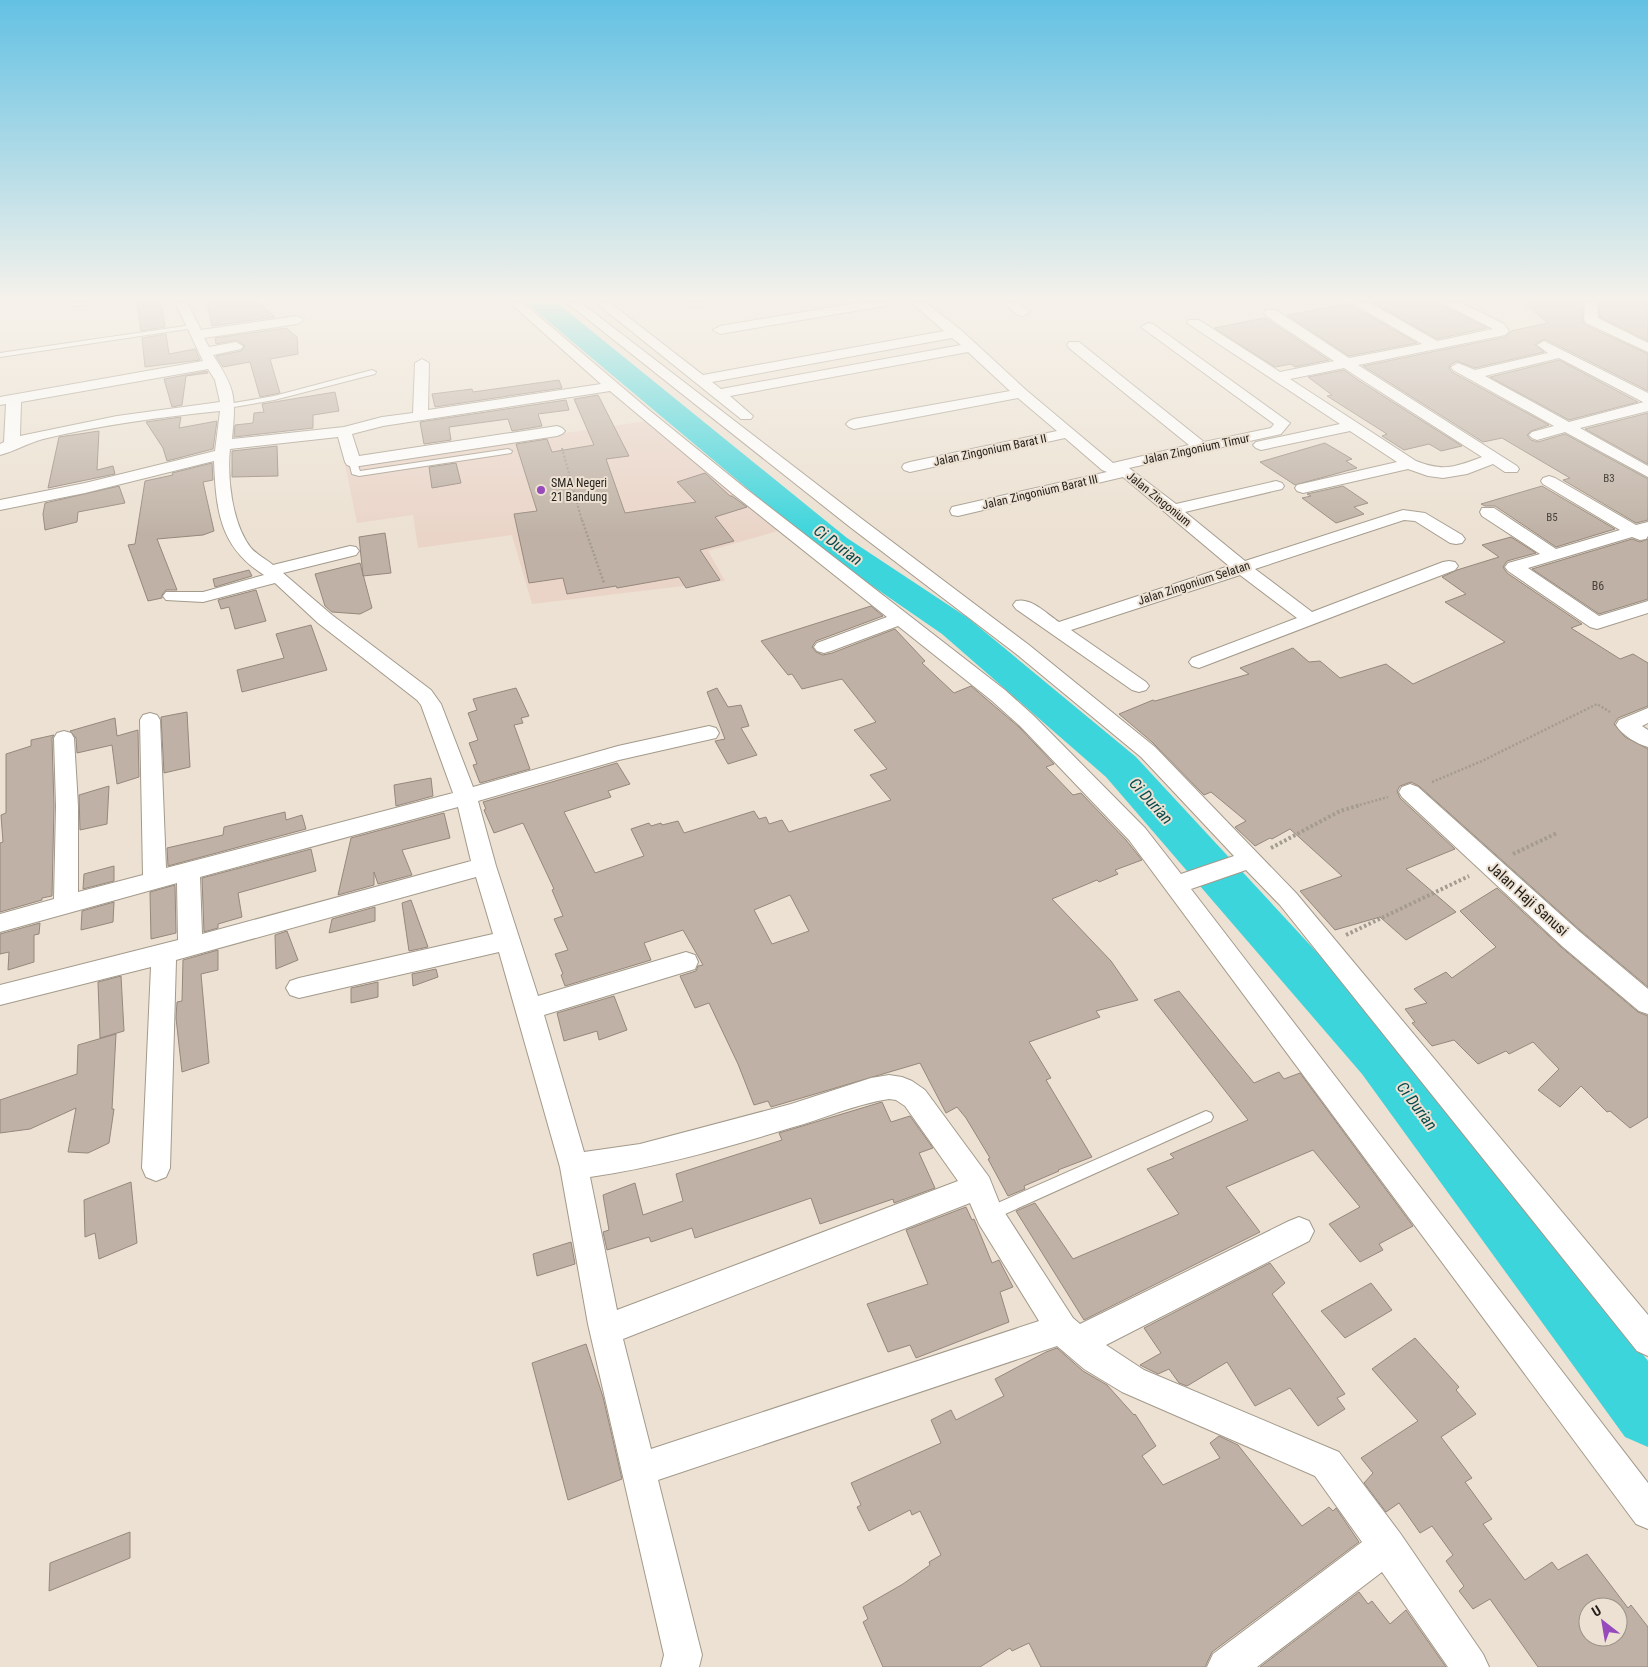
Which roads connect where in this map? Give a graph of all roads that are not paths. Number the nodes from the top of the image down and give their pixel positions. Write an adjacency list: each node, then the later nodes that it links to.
1 (85, 380): 21 (street)
2 (222, 380): 22 (street)
3 (342, 380): 22 (lane)
4 (421, 380): 24 (street)
5 (606, 380): 16 (street)
6 (672, 380): 75 (street)
7 (702, 380): 18 (street)
8 (784, 380): 18 (street)
9 (1008, 380): 17 (street, Jalan Zingonium)
10 (1117, 380): 34 (street)
11 (1222, 380): 34 (street, Jalan Zingonium Timur)
12 (1282, 380): 28 (street)
13 (1372, 380): 38 (street)
14 (1482, 380): 25 (street)
15 (1611, 380): 19 (street)
16 (613, 386): 24 (street); 62 (street)
17 (1022, 392): 27 (street); 31 (street, Jalan Zingonium)
18 (718, 394): 26 (street)
19 (1643, 396): 20 (street)
20 (1619, 398)
21 (7, 399): 33 (street)
22 (228, 406): 33 (street); 36 (street)
23 (1648, 406): 25 (street)
24 (420, 416): 30 (street)
25 (1566, 420): 32 (street); 44 (street)
26 (756, 424)
27 (854, 424)
28 (1353, 426): 35 (street); 40 (street)
29 (557, 431): 39 (street)
30 (344, 432): 36 (street); 39 (street)
31 (1069, 433): 41 (street, Jalan Zingonium Barat II); 42 (street, Jalan Zingonium)
32 (1536, 435)
33 (6, 447)
34 (1200, 448): 42 (street, Jalan Zingonium Timur)
35 (1246, 448)
36 (222, 449): 48 (street); 58 (street)
37 (508, 450): 39 (lane)
38 (1494, 458): 40 (street); 43 (street)
39 (353, 462)
40 (1410, 464): 47 (street)
41 (910, 467)
42 (1118, 469): 49 (street, Jalan Zingonium); 50 (street, Jalan Zingonium Barat III)
43 (1511, 469)
44 (1648, 472)
45 (1549, 481): 52 (street)
46 (1276, 486): 49 (street)
47 (1303, 488)
48 (0, 505)
49 (1172, 510): 56 (street, Jalan Zingonium)
50 (958, 511)
51 (1488, 512): 55 (street)
52 (1643, 533): 55 (street)
53 (1456, 539): 56 (street, Jalan Zingonium Selatan)
54 (350, 550): 58 (street)
55 (1554, 555): 61 (street)
56 (1236, 563): 63 (street, Jalan Zingonium); 64 (street, Jalan Zingonium Selatan)
57 (1450, 566): 63 (street)
58 (273, 574): 59 (street); 74 (street)
59 (172, 596)
60 (1022, 604): 64 (street)
61 (1648, 607)
62 (900, 619): 65 (street); 79 (street)
63 (1311, 620): 66 (street)
64 (1058, 629): 67 (street)
65 (824, 647)
66 (1199, 662)
67 (1139, 686)
68 (1648, 715): 72 (street)
69 (150, 720): 78 (street)
70 (709, 733): 74 (street)
71 (64, 738): 80 (street)
72 (1648, 740)
73 (1410, 792): 88 (street, Jalan Haji Sanusi)
74 (466, 797): 76 (street); 77 (street)
75 (1243, 862): 79 (street); 98 (street)
76 (484, 866): 82 (street); 83 (street)
77 (188, 871): 78 (street); 83 (street)
78 (155, 880): 80 (street)
79 (1184, 882): 100 (street)
80 (66, 903): 81 (street)
81 (0, 923)
82 (507, 940): 86 (street); 89 (street)
83 (190, 948): 84 (street)
84 (164, 954): 87 (street); 92 (street)
85 (686, 962): 89 (street)
86 (299, 988)
87 (0, 995)
88 (1648, 1004)
89 (529, 1009): 91 (street)
90 (1206, 1117): 94 (lane)
91 (574, 1167): 93 (street); 102 (street)
92 (156, 1168)
93 (979, 1186): 94 (street); 96 (street)
94 (989, 1214): 97 (street)
95 (1300, 1231): 97 (street)
96 (613, 1327)
97 (1069, 1336): 99 (street); 101 (street)
98 (1648, 1340)
99 (651, 1466)
100 (1648, 1512)
101 (1387, 1546): 103 (street); 104 (street)
102 (680, 1667)
103 (1226, 1667)
104 (1470, 1667)

